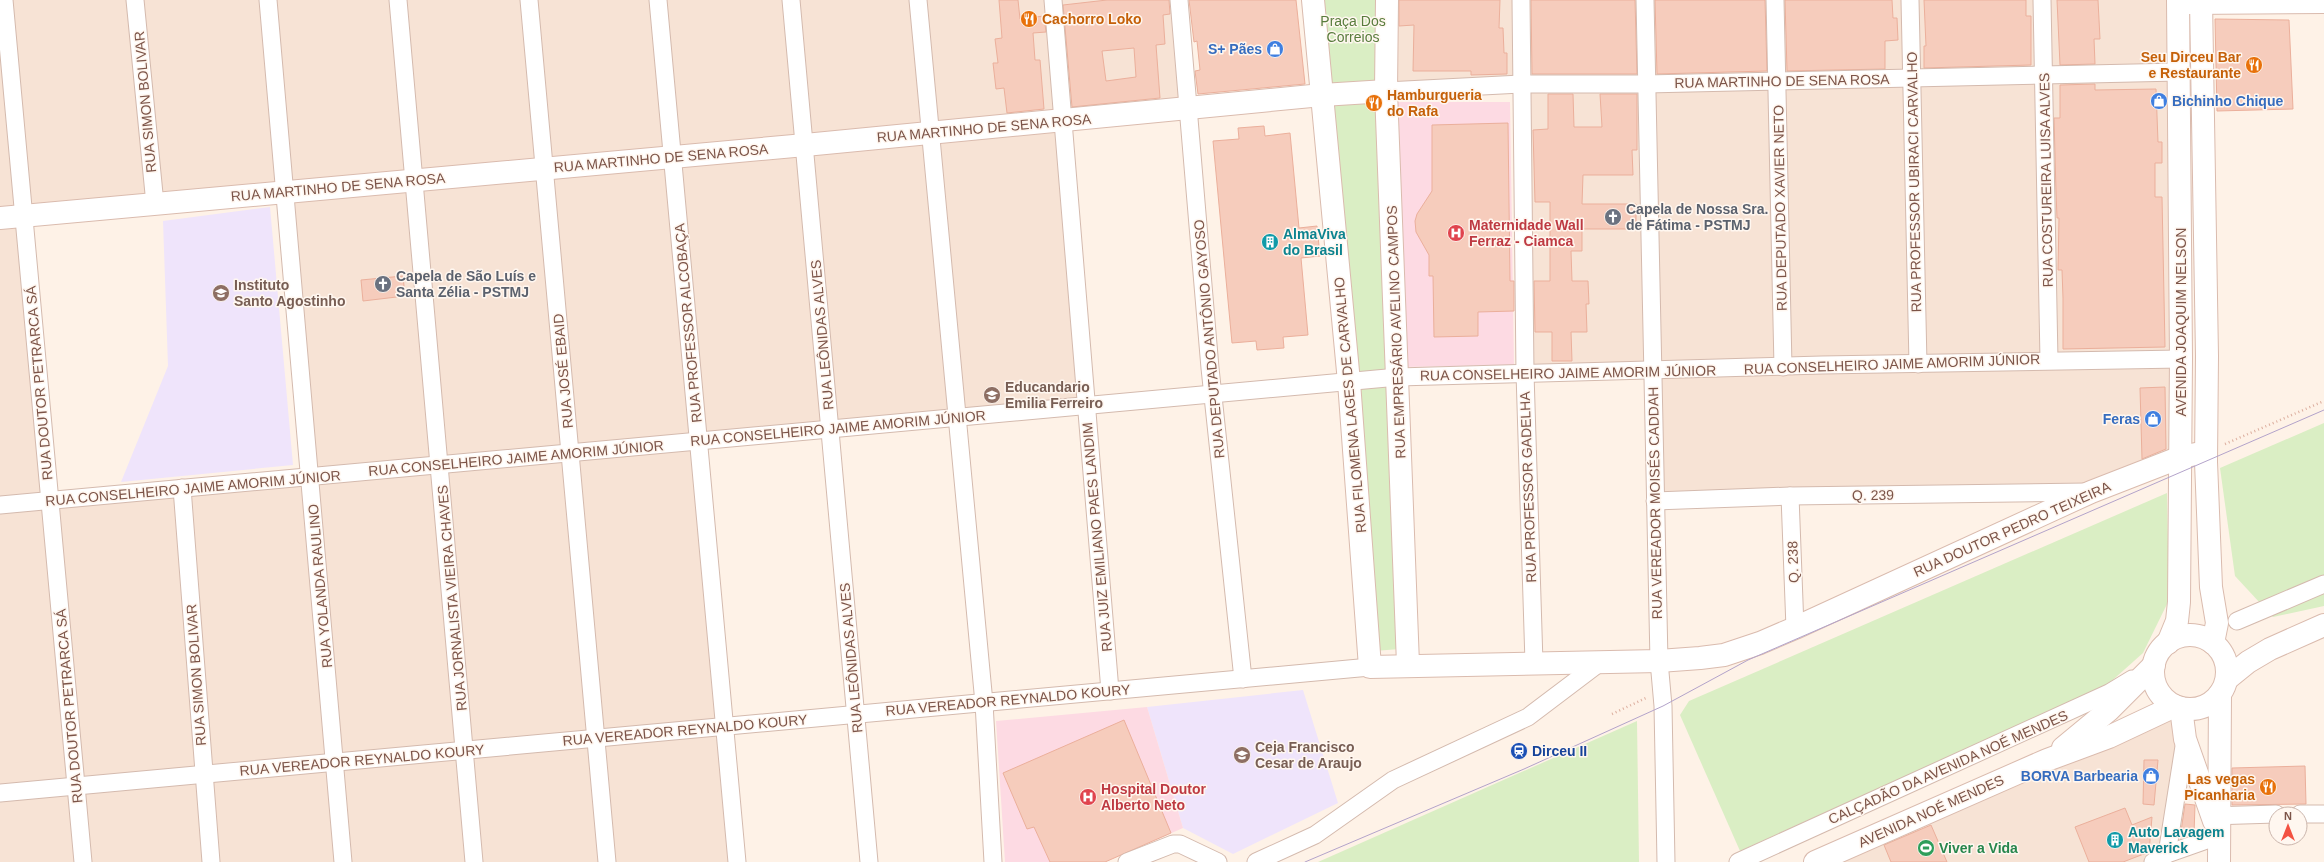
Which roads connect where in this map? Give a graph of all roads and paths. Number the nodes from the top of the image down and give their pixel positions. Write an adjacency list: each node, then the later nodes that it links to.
1 (4, 0): 38 (street, RUA DOUTOR PETRARCA SÁ)
2 (135, 0): 37 (street, RUA SIMON BOLIVAR)
3 (268, 0): 36 (street, RUA YOLANDA RAULINO)
4 (398, 0): 35 (street, RUA JORNALISTA VIEIRA CHAVES)
5 (529, 0): 34 (street, RUA JOSÉ EBAID)
6 (658, 0): 33 (street, RUA PROFESSOR ALCOBAÇA)
7 (791, 0): 32 (street, RUA LEÔNIDAS ALVES)
8 (918, 0): 31 (street)
9 (1053, 0): 30 (street, RUA JUIZ EMILIANO PAES LANDIM)
10 (1179, 0): 29 (street, RUA DEPUTADO ANTÔNIO GAYOSO)
11 (1313, 0): 28 (street, RUA FILOMENA LAGES DE CARVALHO)
12 (1387, 0): 27 (street, RUA EMPRESÁRIO AVELINO CAMPOS)
13 (1521, 0): 25 (street, RUA PROFESSOR GADELHA)
14 (1644, 0): 26 (street, RUA VEREADOR MOISÉS CADDAH)
15 (1776, 0): 24 (street, RUA DEPUTADO XAVIER NETO)
16 (1910, 0): 23 (street, RUA PROFESSOR UBIRACI CARVALHO)
17 (2042, 0): 22 (street, RUA COSTUREIRA LUISA ALVES)
18 (2178, 2): 19 (street); 21 (street, AVENIDA JOAQUIM NELSON)
19 (2201, 2): 20 (street); 54 (street, AVENIDA JOAQUIM NELSON)
20 (2324, 2)
21 (2179, 72): 22 (street, RUA MARTINHO DE SENA ROSA); 40 (street, AVENIDA JOAQUIM NELSON)
22 (2044, 75): 23 (street, RUA MARTINHO DE SENA ROSA); 41 (street, RUA COSTUREIRA LUISA ALVES)
23 (1912, 78): 24 (street, RUA MARTINHO DE SENA ROSA); 42 (street, RUA PROFESSOR UBIRACI CARVALHO)
24 (1777, 80): 26 (street, RUA MARTINHO DE SENA ROSA); 43 (street, RUA DEPUTADO XAVIER NETO)
25 (1521, 84): 26 (street, RUA MARTINHO DE SENA ROSA); 27 (street, RUA MARTINHO DE SENA ROSA); 45 (street, RUA PROFESSOR GADELHA)
26 (1646, 84): 44 (street, RUA VEREADOR MOISÉS CADDAH)
27 (1386, 91): 28 (street, RUA MARTINHO DE SENA ROSA); 46 (street, RUA EMPRESÁRIO AVELINO CAMPOS)
28 (1322, 95): 29 (street, RUA MARTINHO DE SENA ROSA); 47 (street, RUA FILOMENA LAGES DE CARVALHO)
29 (1189, 108): 30 (street, RUA MARTINHO DE SENA ROSA); 48 (street, RUA DEPUTADO ANTÔNIO GAYOSO)
30 (1063, 121): 31 (street, RUA MARTINHO DE SENA ROSA); 50 (street, RUA JUIZ EMILIANO PAES LANDIM)
31 (929, 132): 32 (street, RUA MARTINHO DE SENA ROSA); 51 (street)
32 (804, 145): 33 (street, RUA MARTINHO DE SENA ROSA); 52 (street, RUA LEÔNIDAS ALVES)
33 (672, 157): 34 (street, RUA MARTINHO DE SENA ROSA); 53 (street, RUA PROFESSOR ALCOBAÇA)
34 (544, 168): 35 (street, RUA MARTINHO DE SENA ROSA); 55 (street, RUA JOSÉ EBAID)
35 (414, 180): 36 (street, RUA MARTINHO DE SENA ROSA); 57 (street, RUA JORNALISTA VIEIRA CHAVES)
36 (285, 192): 37 (street, RUA MARTINHO DE SENA ROSA); 58 (street, RUA YOLANDA RAULINO)
37 (155, 204): 38 (street, RUA MARTINHO DE SENA ROSA)
38 (24, 216): 39 (street, RUA MARTINHO DE SENA ROSA); 62 (street, RUA DOUTOR PETRARCA SÁ)
39 (0, 218)
40 (2181, 359): 41 (street, RUA CONSELHEIRO JAIME AMORIM JÚNIOR); 56 (street, AVENIDA JOAQUIM NELSON)
41 (2049, 360): 42 (street, RUA CONSELHEIRO JAIME AMORIM JÚNIOR)
42 (1918, 364): 43 (street, RUA CONSELHEIRO JAIME AMORIM JÚNIOR)
43 (1783, 367): 44 (street, RUA CONSELHEIRO JAIME AMORIM JÚNIOR)
44 (1652, 371): 45 (street, RUA CONSELHEIRO JAIME AMORIM JÚNIOR); 63 (street, RUA VEREADOR MOISÉS CADDAH)
45 (1525, 373): 46 (street, RUA CONSELHEIRO JAIME AMORIM JÚNIOR); 73 (street, RUA PROFESSOR GADELHA)
46 (1398, 377): 47 (street, RUA CONSELHEIRO JAIME AMORIM JÚNIOR); 74 (street, RUA EMPRESÁRIO AVELINO CAMPOS)
47 (1349, 382): 48 (street, RUA CONSELHEIRO JAIME AMORIM JÚNIOR); 76 (street, RUA FILOMENA LAGES DE CARVALHO)
48 (1214, 394): 50 (street, RUA CONSELHEIRO JAIME AMORIM JÚNIOR); 77 (street, RUA DEPUTADO ANTÔNIO GAYOSO)
49 (2324, 401): 54 (path)
50 (1086, 406): 51 (street, RUA CONSELHEIRO JAIME AMORIM JÚNIOR); 79 (street, RUA JUIZ EMILIANO PAES LANDIM)
51 (958, 418): 52 (street, RUA CONSELHEIRO JAIME AMORIM JÚNIOR); 81 (street)
52 (830, 430): 53 (street, RUA CONSELHEIRO JAIME AMORIM JÚNIOR); 83 (street, RUA LEÔNIDAS ALVES)
53 (698, 442): 55 (street, RUA CONSELHEIRO JAIME AMORIM JÚNIOR); 85 (street, RUA PROFESSOR ALCOBAÇA)
54 (2206, 452): 56 (street, RUA DOUTOR PEDRO TEIXEIRA); 70 (street, AVENIDA JOAQUIM NELSON)
55 (570, 453): 57 (street, RUA CONSELHEIRO JAIME AMORIM JÚNIOR); 86 (street, RUA JOSÉ EBAID)
56 (2181, 457): 60 (street, RUA DOUTOR PEDRO TEIXEIRA); 69 (street, AVENIDA JOAQUIM NELSON)
57 (440, 466): 58 (street, RUA CONSELHEIRO JAIME AMORIM JÚNIOR); 88 (street, RUA JORNALISTA VIEIRA CHAVES)
58 (310, 477): 59 (street, RUA CONSELHEIRO JAIME AMORIM JÚNIOR); 90 (street, RUA YOLANDA RAULINO)
59 (182, 488): 62 (street, RUA CONSELHEIRO JAIME AMORIM JÚNIOR); 91 (street, RUA SIMON BOLIVAR)
60 (2091, 492): 61 (street, Q. 239); 68 (street, RUA DOUTOR PEDRO TEIXEIRA)
61 (1790, 496): 63 (street, Q. 239); 68 (street, Q. 238)
62 (50, 501): 64 (street, RUA CONSELHEIRO JAIME AMORIM JÚNIOR); 92 (street, RUA DOUTOR PETRARCA SÁ)
63 (1655, 501): 72 (street, RUA VEREADOR MOISÉS CADDAH)
64 (0, 505)
65 (2324, 584): 66 (street)
66 (2237, 621)
67 (2324, 625): 78 (street)
68 (1795, 628): 72 (street, RUA DOUTOR PEDRO TEIXEIRA)
69 (2168, 643): 70 (street); 75 (street)
70 (2213, 643): 78 (street)
71 (1602, 661): 72 (street, RUA DOUTOR PEDRO TEIXEIRA); 73 (street, RUA DOUTOR PEDRO TEIXEIRA); 109 (street)
72 (1659, 661): 110 (street, RUA VEREADOR MOISÉS CADDAH)
73 (1534, 663): 74 (street, RUA DOUTOR PEDRO TEIXEIRA)
74 (1408, 664): 76 (street, RUA DOUTOR PEDRO TEIXEIRA)
75 (2154, 665): 82 (street); 89 (street, AVENIDA NOÉ MENDES); 111 (street, CALÇADÃO DA AVENIDA NOÉ MENDES)
76 (1370, 667): 77 (street, RUA VEREADOR REYNALDO KOURY)
77 (1243, 679): 79 (street, RUA VEREADOR REYNALDO KOURY)
78 (2223, 687): 82 (street); 97 (street)
79 (1110, 691): 81 (street, RUA VEREADOR REYNALDO KOURY)
80 (1639, 701): 84 (path)
81 (984, 702): 83 (street, RUA VEREADOR REYNALDO KOURY); 106 (street)
82 (2178, 707): 87 (street); 89 (street, AVENIDA NOÉ MENDES)
83 (856, 714): 85 (street, RUA VEREADOR REYNALDO KOURY); 105 (street, RUA LEÔNIDAS ALVES)
84 (1612, 714)
85 (724, 726): 86 (street, RUA VEREADOR REYNALDO KOURY); 104 (street, RUA PROFESSOR ALCOBAÇA)
86 (596, 738): 88 (street, RUA VEREADOR REYNALDO KOURY); 103 (street, RUA JOSÉ EBAID)
87 (2185, 739): 97 (street); 98 (street)
88 (466, 750): 90 (street, RUA VEREADOR REYNALDO KOURY); 102 (street, RUA JORNALISTA VIEIRA CHAVES)
89 (2047, 760): 112 (street, AVENIDA NOÉ MENDES)
90 (335, 762): 91 (street, RUA VEREADOR REYNALDO KOURY); 101 (street, RUA YOLANDA RAULINO)
91 (203, 774): 92 (street, RUA VEREADOR REYNALDO KOURY); 100 (street, RUA SIMON BOLIVAR)
92 (76, 786): 93 (street, RUA VEREADOR REYNALDO KOURY); 99 (street, RUA DOUTOR PETRARCA SÁ)
93 (0, 793)
94 (2308, 814): 95 (street)
95 (2324, 814)
96 (2268, 815): 97 (street)
97 (2216, 824): 98 (street); 113 (street)
98 (2160, 858)
99 (83, 862)
100 (210, 862)
101 (343, 862)
102 (474, 862)
103 (607, 862)
104 (737, 862)
105 (869, 862)
106 (993, 862)
107 (1127, 862): 108 (street)
108 (1218, 862)
109 (1256, 862)
110 (1666, 862)
111 (1738, 862)
112 (1815, 862)
113 (2219, 862)

